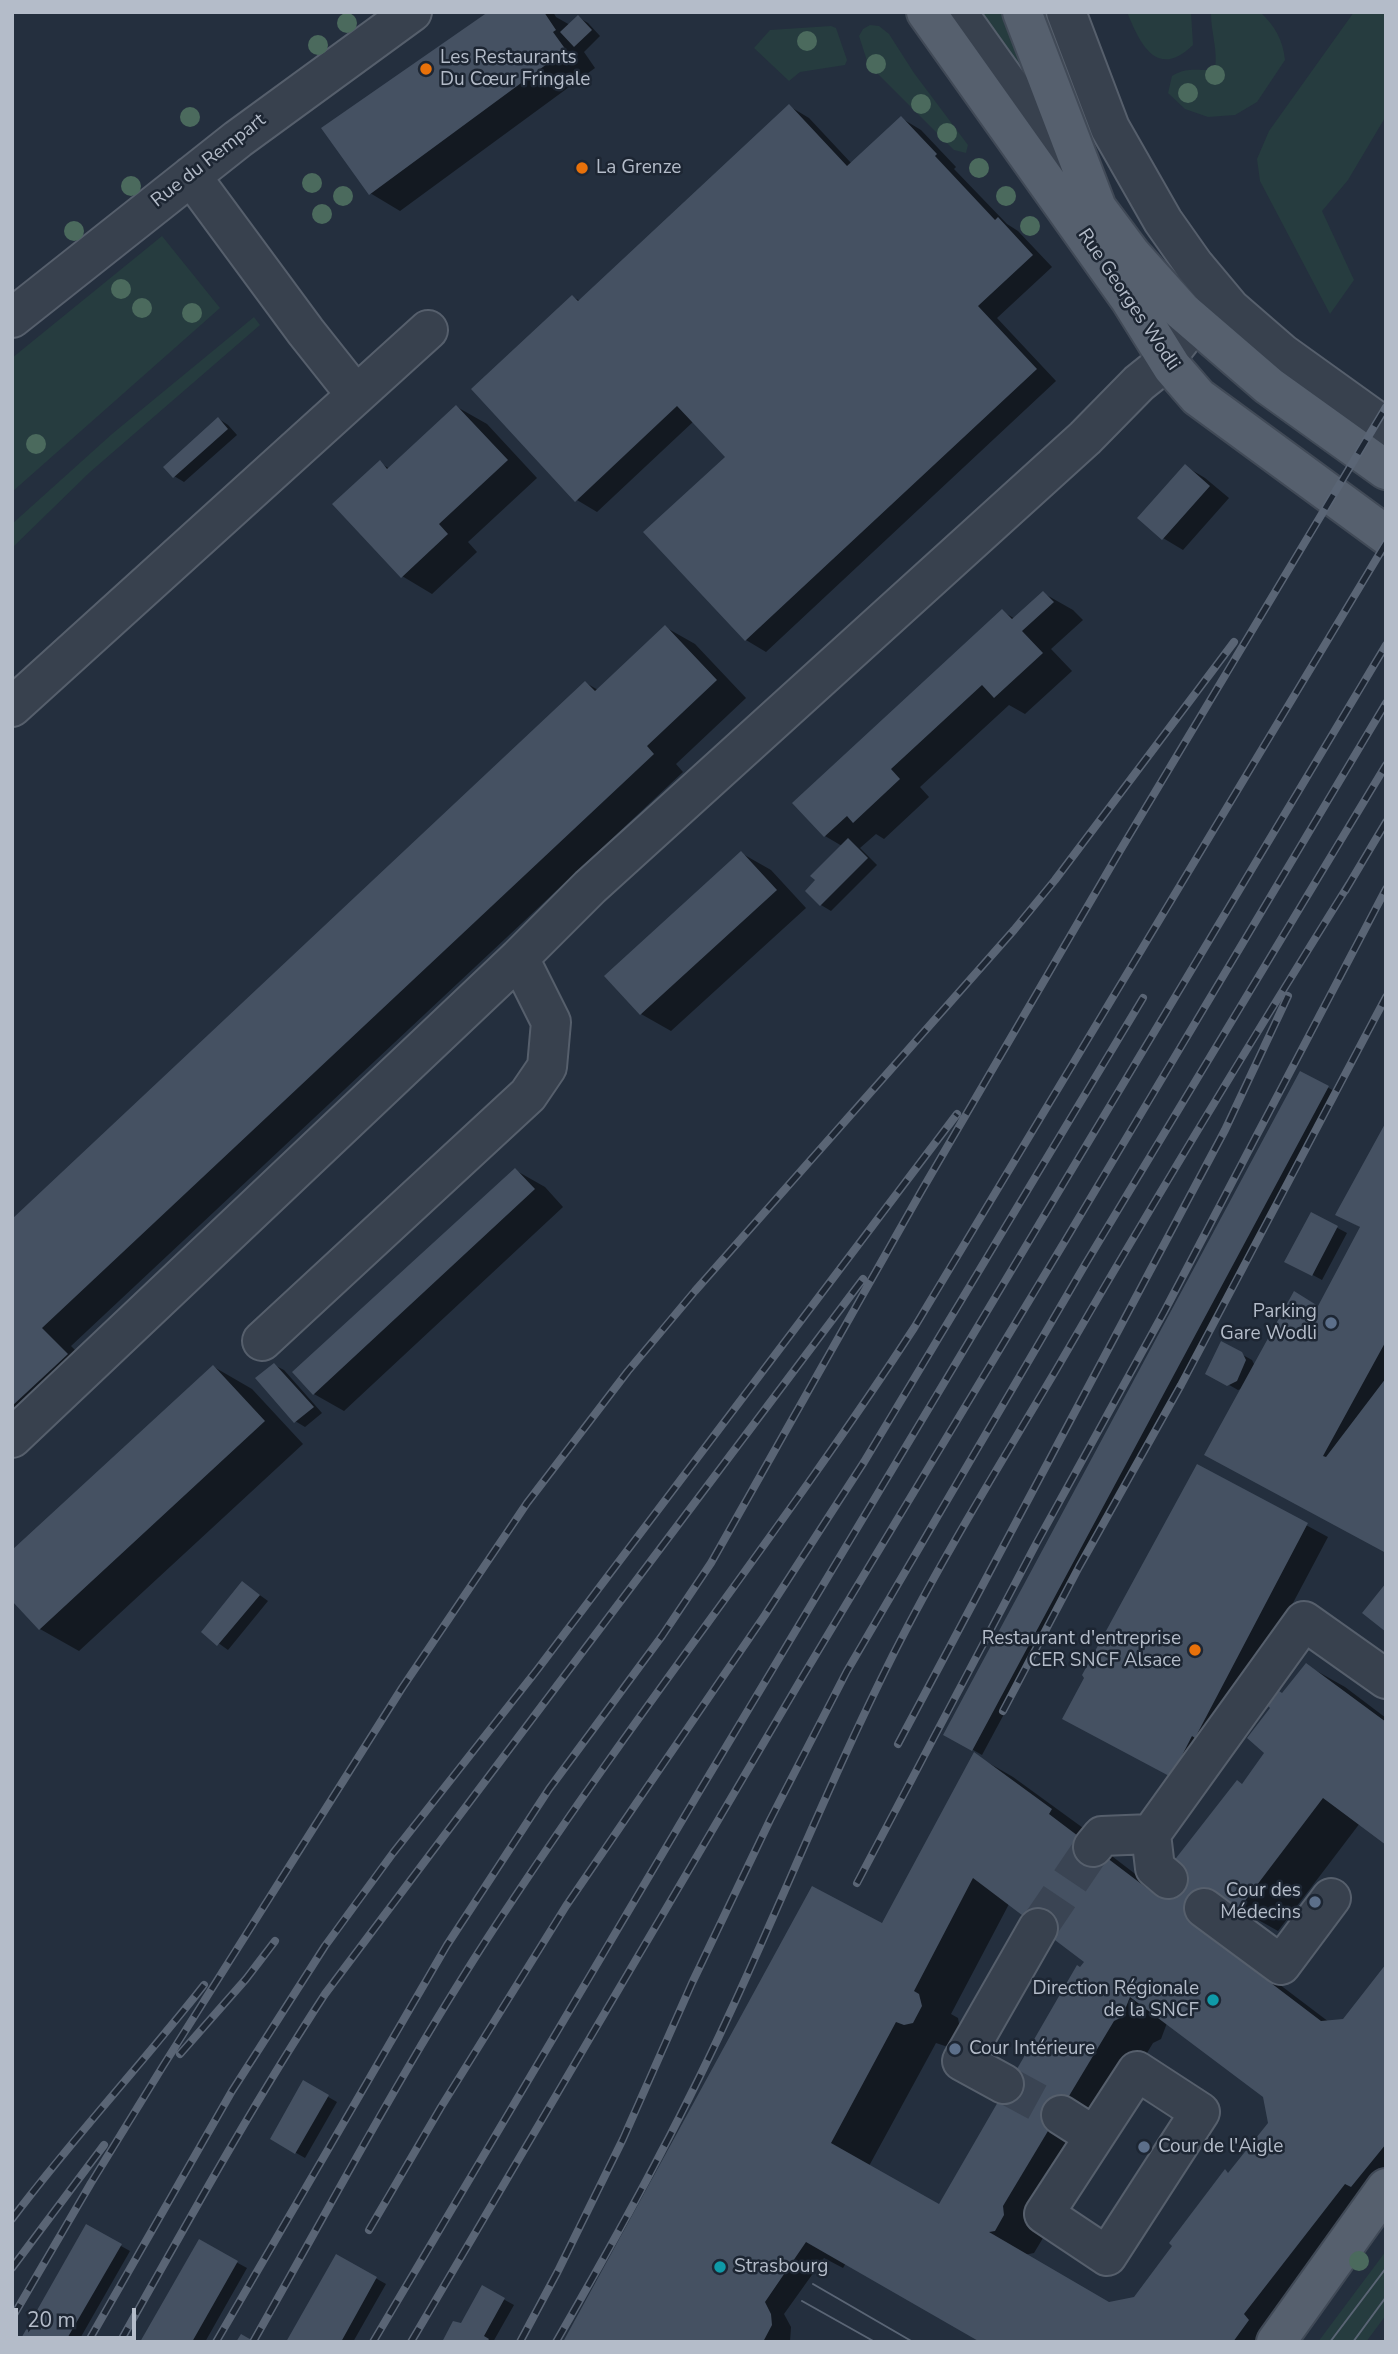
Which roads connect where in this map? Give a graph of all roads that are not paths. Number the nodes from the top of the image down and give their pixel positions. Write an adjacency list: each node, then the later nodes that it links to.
1 (412, 12): 6 (street, Rue du Rempart)
2 (926, 12): 11 (main road, Rue Georges Wodli)
3 (957, 12): 7 (street)
4 (1022, 12): 7 (main road, Rue Georges Wodli)
5 (1066, 12): 13 (street)
6 (191, 176): 8 (street, Rue du Rempart); 12 (street)
7 (1097, 208): 9 (main road, Rue Georges Wodli)
8 (12, 318)
9 (1194, 322): 11 (street); 14 (main road, Rue Georges Wodli)
10 (428, 330): 12 (street)
11 (1166, 358): 15 (main road, Rue Georges Wodli); 17 (street)
12 (356, 395): 16 (street)
13 (1386, 428)
14 (1386, 470)
15 (1386, 534)
16 (12, 707)
17 (519, 958): 18 (street); 19 (street)
18 (261, 1341)
19 (12, 1438)
20 (1386, 1679): 21 (street)
21 (1151, 1835): 22 (street); 23 (street)
22 (1093, 1847)
23 (1168, 1879)
24 (1331, 1898): 25 (street)
25 (1204, 1908)
26 (1038, 1928): 27 (street)
27 (1004, 2084)
28 (1061, 2115): 29 (street)
29 (1094, 2136): 29 (street)
30 (1386, 2188): 31 (main road)
31 (1276, 2342)

